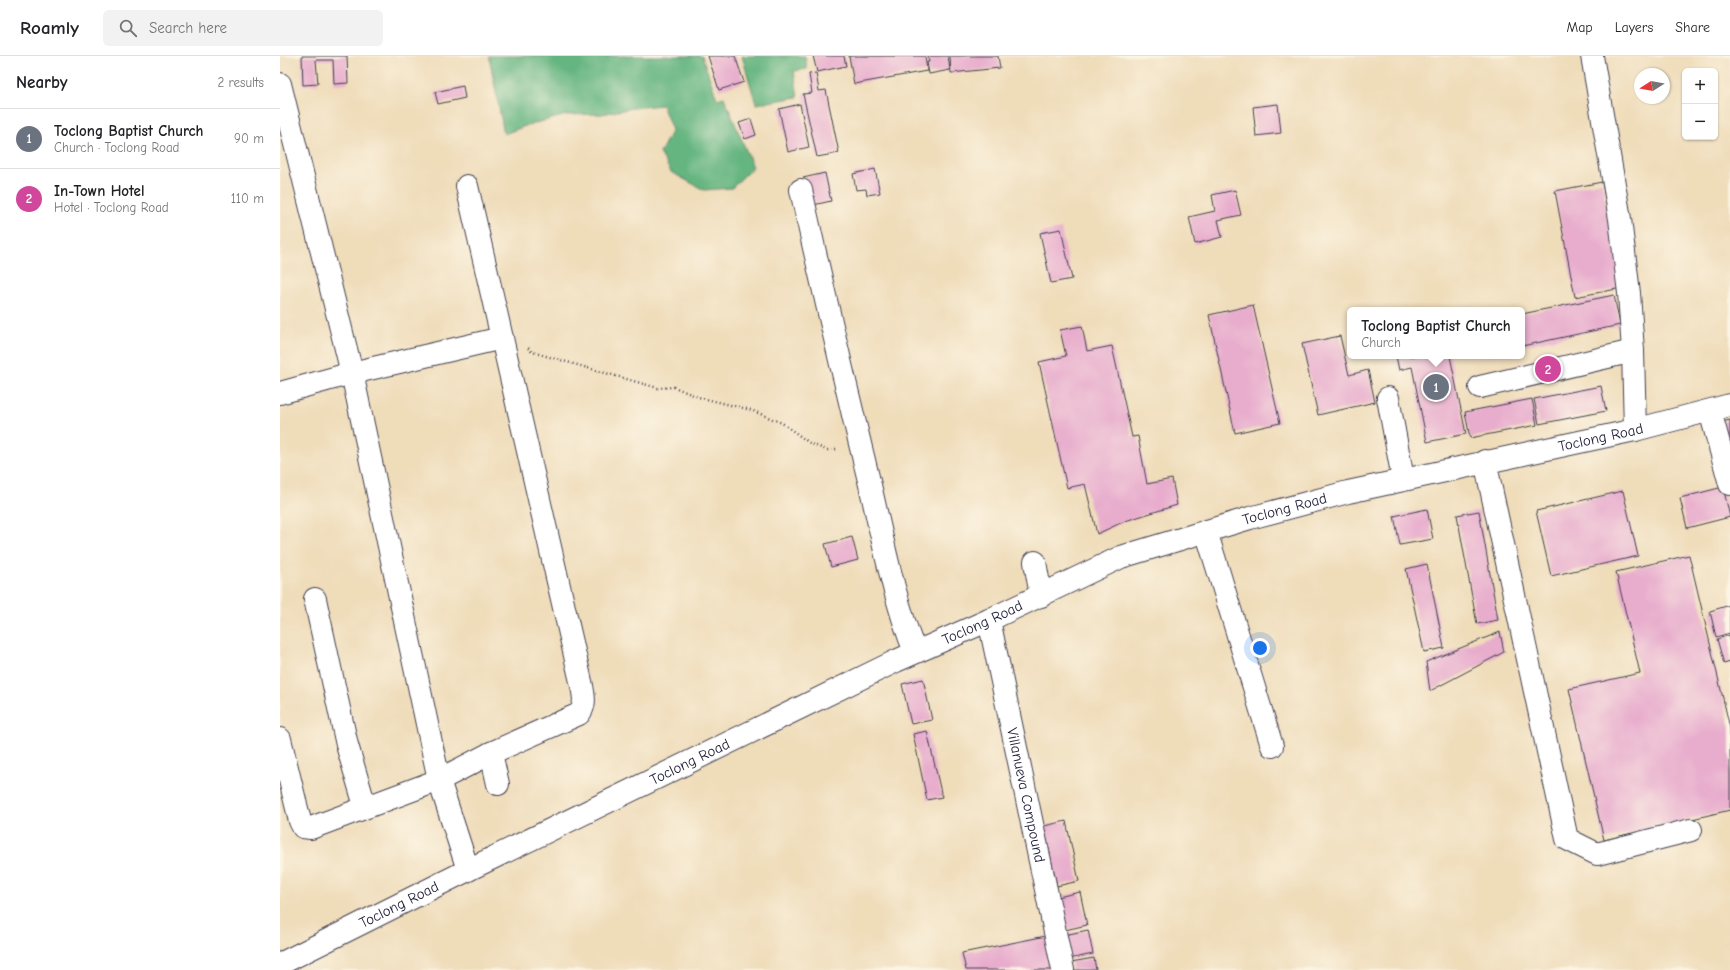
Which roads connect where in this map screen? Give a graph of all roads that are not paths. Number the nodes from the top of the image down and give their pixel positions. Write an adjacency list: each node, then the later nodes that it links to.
1 (1592, 56): 6 (street)
2 (280, 84): 7 (street)
3 (467, 186): 5 (street)
4 (801, 190): 21 (street)
5 (502, 336): 7 (street); 24 (street)
6 (1633, 351): 8 (street); 12 (street)
7 (352, 373): 9 (street); 25 (street)
8 (1480, 387)
9 (280, 393)
10 (1388, 398): 14 (street)
11 (1720, 408): 12 (street, Toclong Road); 15 (street)
12 (1635, 430): 13 (street, Toclong Road)
13 (1485, 461): 14 (street, Toclong Road); 28 (street)
14 (1403, 479): 16 (street, Toclong Road)
15 (1730, 484)
16 (1206, 531): 18 (street, Toclong Road); 23 (street)
17 (1035, 562): 18 (street)
18 (1041, 596): 20 (street, Toclong Road)
19 (315, 599): 27 (street)
20 (990, 620): 21 (street, Toclong Road); 31 (street, Villanueva Compound)
21 (915, 652): 29 (street, Toclong Road)
22 (280, 739): 27 (street)
23 (1272, 746)
24 (491, 753): 25 (street); 26 (street)
25 (439, 780): 27 (street); 29 (street)
26 (498, 784)
27 (365, 806)
28 (1691, 830)
29 (468, 870): 30 (street, Toclong Road)
30 (280, 964)
31 (1063, 970)

